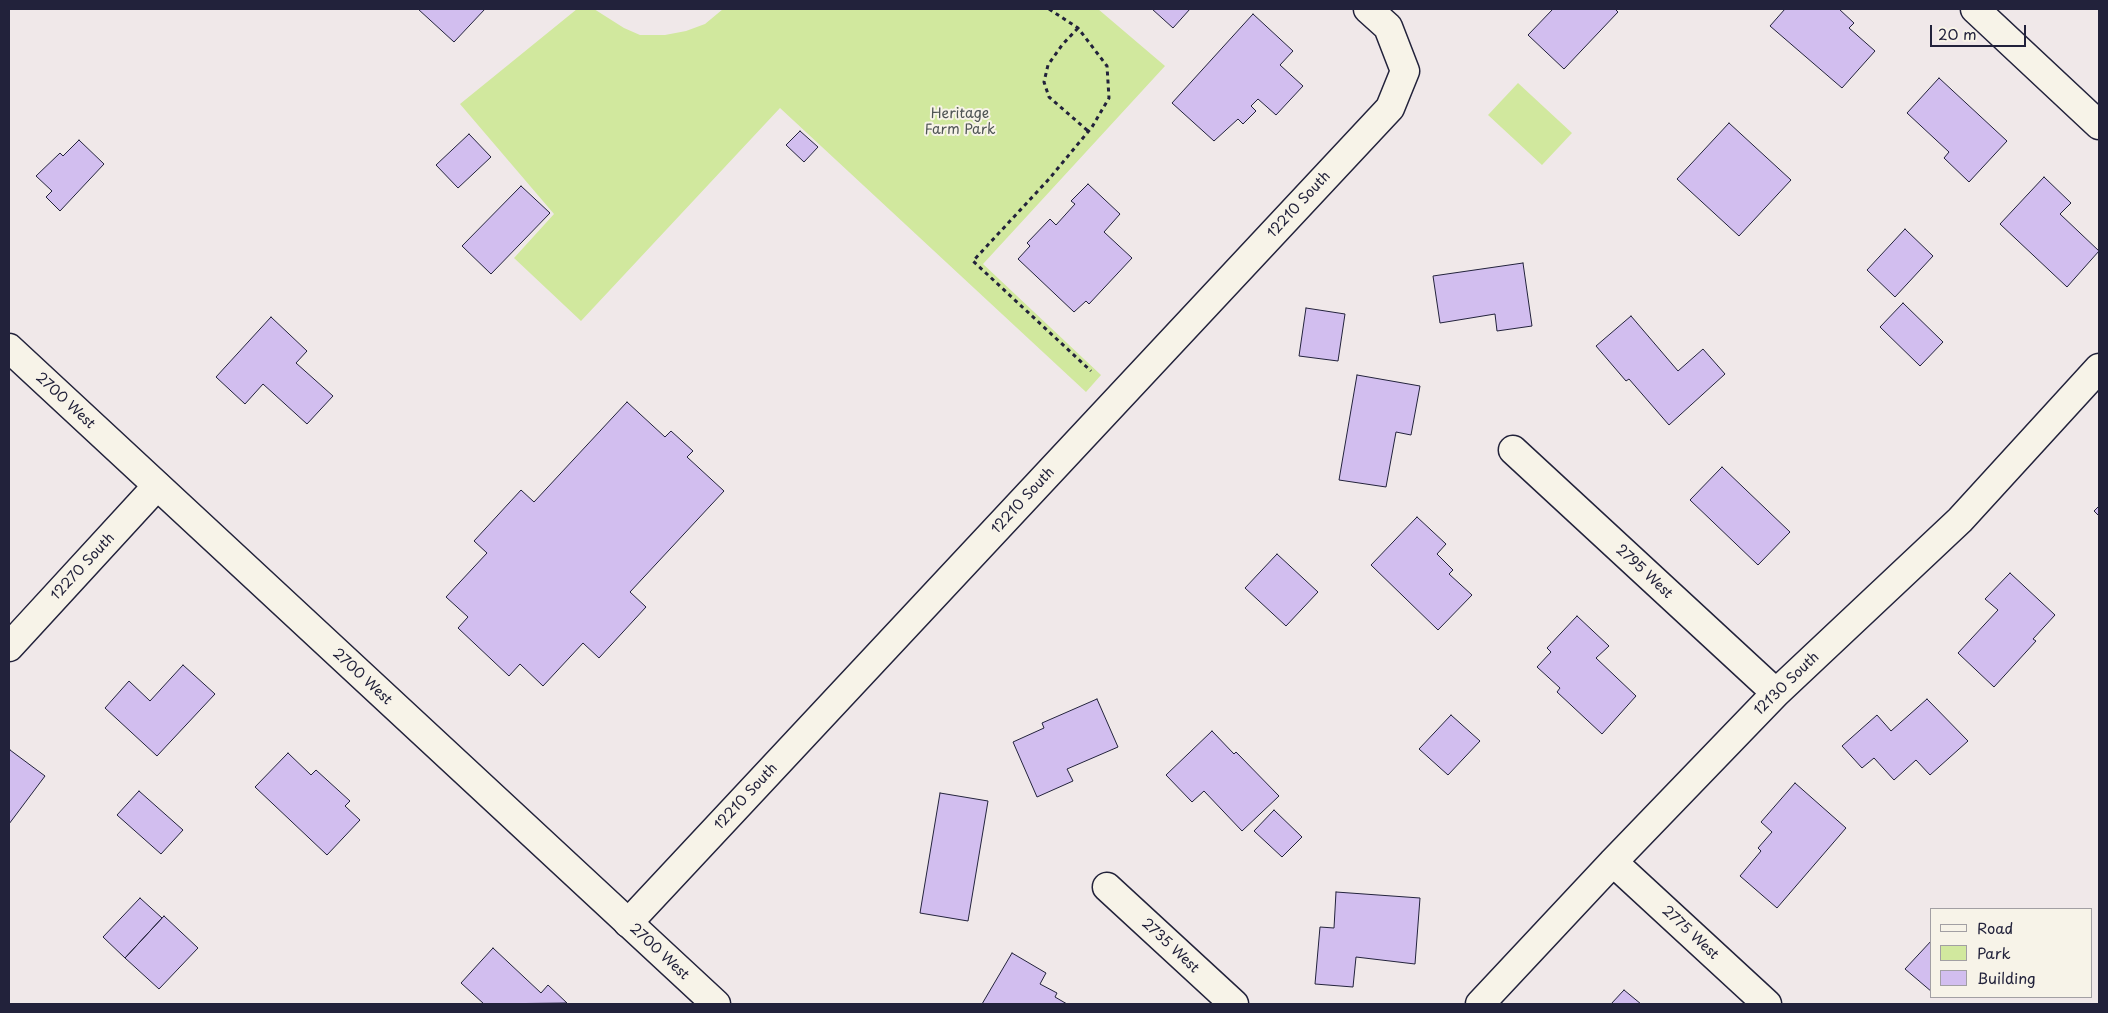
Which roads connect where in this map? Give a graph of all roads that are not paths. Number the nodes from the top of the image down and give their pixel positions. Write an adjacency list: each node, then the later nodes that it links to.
1 (1368, 9): 12 (street, 12210 South)
2 (1975, 9): 3 (street)
3 (2099, 124)
4 (9, 348): 7 (street, 2700 West)
5 (2099, 368): 9 (street, 12130 South)
6 (1513, 450): 9 (street, 2795 West)
7 (157, 486): 8 (street, 12270 South); 12 (street, 2700 West)
8 (9, 647)
9 (1776, 693): 10 (street, 12130 South)
10 (1613, 862): 15 (street, 12130 South); 16 (street, 2775 West)
11 (1107, 887): 14 (street, 2735 West)
12 (628, 923): 13 (street, 2700 West)
13 (716, 1004)
14 (1234, 1004)
15 (1480, 1004)
16 (1767, 1004)

